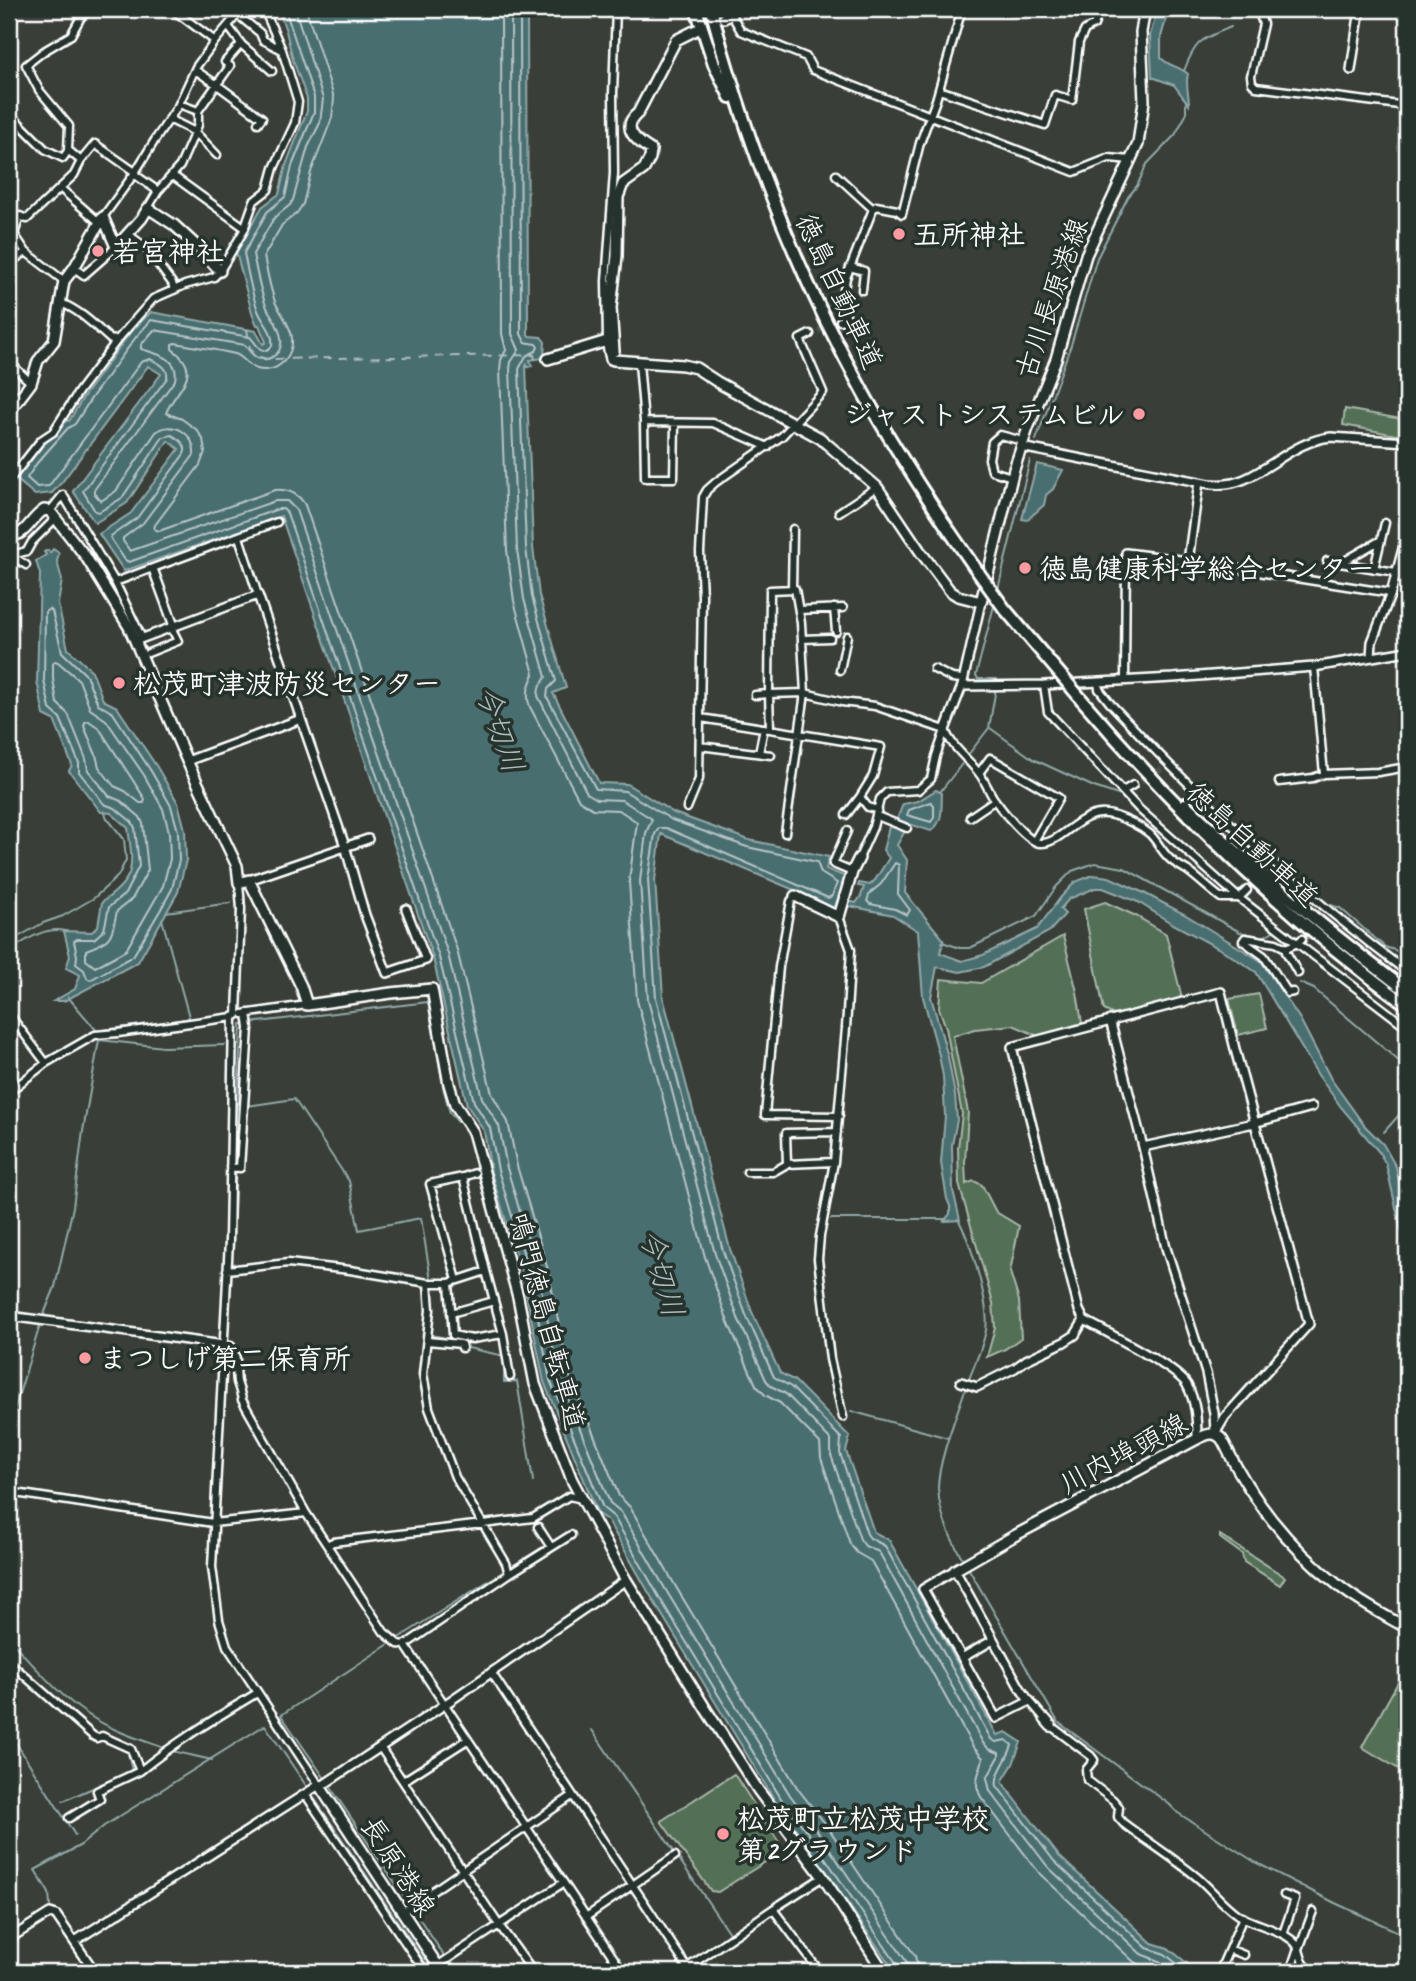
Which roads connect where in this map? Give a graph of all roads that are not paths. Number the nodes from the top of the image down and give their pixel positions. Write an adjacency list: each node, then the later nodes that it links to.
1 (91, 9): 33 (street)
2 (172, 9): 16 (street)
3 (260, 9): 18 (street)
4 (616, 9): 61 (street)
5 (695, 9): 32 (highway)
6 (712, 9): 32 (highway, 徳島自動車道)
7 (962, 9): 23 (street)
8 (1100, 9): 23 (street)
9 (1145, 9): 35 (main road, 古川長原港線)
10 (1258, 9): 25 (street)
11 (1360, 9): 20 (street)
12 (240, 12): 14 (street); 18 (street)
13 (729, 14): 28 (street)
14 (228, 26): 16 (street); 17 (street)
15 (696, 30): 65 (main road)
16 (215, 41): 19 (street)
17 (241, 44): 21 (street); 22 (street)
18 (282, 50): 45 (street)
19 (195, 70): 22 (street); 24 (street)
20 (1351, 70)
21 (272, 71)
22 (216, 84): 26 (street); 30 (street)
23 (939, 90): 28 (street)
24 (179, 104): 26 (street); 29 (street)
25 (1407, 106)
26 (198, 111): 31 (street)
27 (9, 117): 33 (street)
28 (930, 117): 35 (street); 43 (street)
29 (169, 119): 31 (street); 37 (street)
30 (258, 123)
31 (195, 132): 34 (street); 38 (street)
32 (749, 138): 129 (highway, 徳島自動車道, bridge)
33 (68, 151): 36 (street)
34 (217, 155)
35 (1131, 160): 75 (main road, 古川長原港線)
36 (81, 161): 37 (street); 40 (street)
37 (135, 173): 41 (street); 44 (street)
38 (172, 175): 41 (street); 45 (street)
39 (836, 175): 43 (street)
40 (60, 188): 44 (street); 47 (street)
41 (158, 191): 42 (street)
42 (148, 208): 46 (main road); 53 (main road)
43 (873, 209): 51 (street)
44 (101, 220): 48 (main road); 52 (main road)
45 (245, 228): 53 (street)
46 (128, 233): 48 (main road); 55 (street)
47 (11, 235): 49 (street)
48 (116, 247): 52 (street)
49 (26, 252): 50 (street); 54 (street)
50 (9, 264)
51 (850, 267): 56 (street); 58 (street)
52 (74, 268): 54 (main road)
53 (220, 271): 55 (street)
54 (64, 281): 57 (main road)
55 (174, 290): 60 (street)
56 (862, 290)
57 (61, 303): 60 (street); 67 (main road)
58 (840, 321)
59 (810, 334): 73 (street)
60 (118, 339): 78 (street)
61 (607, 341): 63 (main road); 65 (main road)
62 (9, 350): 64 (street)
63 (548, 359)
64 (9, 360): 67 (street)
65 (614, 360): 66 (main road)
66 (639, 363): 71 (street); 73 (main road)
67 (31, 383): 69 (main road)
68 (9, 390): 69 (street)
69 (19, 399): 70 (main road)
70 (9, 412)
71 (644, 422): 72 (street); 72 (street)
72 (675, 424): 76 (street)
73 (794, 424): 76 (street); 80 (main road)
74 (1407, 442): 79 (street)
75 (1022, 444): 77 (main road, 古川長原港線); 77 (street); 79 (street)
76 (768, 447): 130 (street)
77 (1012, 477): 104 (main road, 古川長原港線)
78 (9, 481)
79 (1199, 482): 93 (street)
80 (877, 487): 81 (street); 104 (main road)
81 (839, 512)
82 (53, 515): 87 (main road); 92 (street); 100 (street); 113 (main road)
83 (277, 522): 88 (street)
84 (1385, 523): 89 (street)
85 (793, 528): 101 (street)
86 (1407, 534): 99 (street)
87 (9, 537)
88 (239, 537): 97 (street); 103 (street)
89 (1381, 540): 95 (street); 98 (street)
90 (9, 544): 92 (street)
91 (1126, 553): 93 (street); 122 (street)
92 (10, 556): 96 (street)
93 (1188, 561): 102 (street)
94 (1327, 561): 95 (street)
95 (1341, 563): 98 (street)
96 (26, 565)
97 (153, 569): 100 (street); 108 (street)
98 (1374, 569): 99 (street)
99 (1396, 572): 102 (street)
100 (115, 582): 113 (street)
101 (792, 589): 107 (street); 126 (street)
102 (1391, 593): 118 (street)
103 (258, 595): 108 (street); 131 (street)
104 (981, 602): 124 (street)
105 (834, 608): 106 (street); 107 (street); 109 (street)
106 (843, 608)
107 (799, 610): 114 (street)
108 (173, 626): 110 (street); 115 (street)
109 (836, 631)
110 (155, 633): 113 (street); 115 (street)
111 (847, 636): 121 (street)
112 (830, 638): 114 (street)
113 (139, 639): 138 (main road)
114 (802, 639): 127 (street)
115 (161, 649): 117 (street)
116 (1407, 651): 118 (street)
117 (148, 653)
118 (1371, 656): 119 (street)
119 (1314, 667): 122 (street); 143 (street)
120 (934, 669): 124 (street)
121 (840, 670)
122 (1125, 680): 123 (street)
123 (1098, 682): 125 (street); 139 (street)
124 (962, 683): 125 (street); 133 (street)
125 (1044, 685): 146 (street)
126 (769, 694): 127 (street); 128 (street); 132 (street)
127 (805, 694): 133 (street); 134 (street)
128 (755, 695)
129 (1082, 700): 175 (highway, 徳島自動車道); 178 (highway, 徳島自動車道)
130 (701, 718): 132 (street); 135 (street)
131 (301, 719): 138 (street); 158 (street)
132 (767, 729): 134 (street); 136 (street)
133 (945, 730): 142 (street); 150 (street)
134 (799, 734): 147 (street); 155 (street)
135 (700, 746): 136 (street); 149 (street)
136 (759, 753): 137 (street)
137 (771, 755)
138 (187, 761): 163 (main road)
139 (1169, 764): 141 (street); 160 (street)
140 (1407, 767): 143 (street)
141 (1162, 769)
142 (979, 773): 148 (street); 157 (street)
143 (1324, 774): 144 (street)
144 (1279, 782)
145 (1133, 785): 146 (street)
146 (1123, 791): 166 (street)
147 (860, 797): 150 (street); 151 (street)
148 (995, 800): 152 (street); 157 (street)
149 (687, 808)
150 (877, 813): 153 (street); 159 (street)
151 (846, 815)
152 (970, 817)
153 (907, 828)
154 (847, 831): 162 (street)
155 (785, 833)
156 (368, 839): 158 (street)
157 (1034, 841): 166 (street)
158 (345, 846): 163 (street); 167 (street)
159 (859, 858): 162 (main road)
160 (1272, 862): 161 (street); 168 (street)
161 (1267, 869)
162 (852, 872): 169 (main road)
163 (244, 882): 177 (main road); 181 (street)
164 (1247, 890): 166 (street)
165 (795, 896): 169 (main road); 187 (street)
166 (1239, 898): 171 (street)
167 (406, 909)
168 (1332, 913): 170 (street); 173 (street)
169 (839, 917): 187 (street)
170 (1328, 920)
171 (1297, 941): 172 (street); 183 (street)
172 (1286, 948): 174 (street); 176 (street)
173 (1407, 972)
174 (1298, 973)
175 (1407, 991)
176 (1293, 992)
177 (307, 1005): 179 (street); 218 (main road, 鳴門徳島自転車道)
178 (1407, 1005)
179 (247, 1013): 181 (street); 193 (street)
180 (9, 1014): 184 (street)
181 (235, 1016): 184 (street); 193 (street)
182 (1110, 1020): 188 (street); 190 (street); 207 (street)
183 (1407, 1027)
184 (46, 1063): 185 (street)
185 (9, 1092)
186 (1312, 1107): 188 (street)
187 (839, 1115): 189 (street)
188 (1254, 1123): 190 (street); 215 (street)
189 (837, 1132): 191 (street); 192 (street)
190 (1143, 1147): 215 (street)
191 (834, 1162): 192 (street); 214 (street)
192 (787, 1164): 194 (street)
193 (230, 1167): 199 (street)
194 (747, 1172)
195 (475, 1173): 196 (street)
196 (463, 1177): 197 (street); 200 (street)
197 (430, 1184): 198 (street); 201 (street)
198 (422, 1186)
199 (227, 1270): 202 (street); 210 (street)
200 (486, 1271): 201 (street); 204 (street)
201 (457, 1280): 203 (street)
202 (428, 1283): 203 (street); 209 (street)
203 (449, 1283): 205 (street)
204 (494, 1301): 205 (street); 208 (street)
205 (451, 1313): 208 (street)
206 (9, 1316): 210 (street)
207 (1084, 1321): 213 (street); 216 (street)
208 (503, 1334): 212 (street)
209 (427, 1340): 211 (street); 221 (street)
210 (224, 1345): 219 (street); 220 (street)
211 (462, 1348)
212 (510, 1377)
213 (961, 1382)
214 (843, 1417)
215 (1215, 1434): 216 (main road, 川内埠頭線); 231 (main road, 川内埠頭線)
216 (1197, 1438): 228 (main road, 川内埠頭線)
217 (9, 1492): 220 (street)
218 (582, 1499): 221 (street); 230 (main road, 鳴門徳島自転車道)
219 (306, 1513): 220 (street); 224 (street)
220 (213, 1523): 237 (street)
221 (482, 1524): 224 (street); 229 (street)
222 (538, 1527): 225 (street)
223 (571, 1535): 225 (street)
224 (327, 1545): 233 (street)
225 (551, 1547): 227 (street)
226 (519, 1554): 227 (street)
227 (526, 1563): 229 (street)
228 (955, 1570): 232 (street); 234 (street)
229 (509, 1574): 233 (street)
230 (626, 1580): 236 (street); 251 (main road, 鳴門徳島自転車道)
231 (1407, 1628)
232 (993, 1640): 234 (street); 238 (street)
233 (405, 1645): 239 (street)
234 (962, 1658): 238 (street)
235 (9, 1662): 242 (street)
236 (491, 1672): 239 (street); 246 (street)
237 (257, 1693): 242 (street); 244 (street)
238 (1028, 1699): 259 (street)
239 (444, 1705): 240 (street); 241 (street)
240 (467, 1740): 243 (street); 248 (street)
241 (380, 1747): 243 (street); 244 (street)
242 (140, 1771): 247 (street)
243 (403, 1782): 250 (street)
244 (319, 1786): 245 (street); 257 (main road, 長原港線)
245 (305, 1794): 263 (street); 271 (street)
246 (572, 1796): 248 (street); 253 (street)
247 (69, 1818)
248 (526, 1827): 250 (street); 252 (street)
249 (675, 1856): 253 (street)
250 (463, 1870): 257 (street); 260 (street)
251 (823, 1877): 255 (street); 277 (main road, 鳴門徳島自転車道)
252 (563, 1883): 258 (street); 260 (street)
253 (632, 1885): 258 (street); 267 (street)
254 (1284, 1895): 261 (street)
255 (773, 1909): 267 (street); 276 (street)
256 (1313, 1911): 265 (street)
257 (402, 1912): 268 (main road, 長原港線)
258 (586, 1917): 273 (street)
259 (1243, 1917): 261 (street); 264 (street)
260 (499, 1925): 268 (street); 272 (street)
261 (1283, 1934): 265 (street)
262 (9, 1939): 263 (street)
263 (75, 1941): 270 (street)
264 (1229, 1949): 266 (street); 269 (street)
265 (1299, 1949): 278 (street); 279 (street)
266 (1244, 1955)
267 (689, 1966): 274 (street); 275 (street)
268 (440, 1969)
269 (1220, 1970)
270 (95, 1972)
271 (425, 1972)
272 (533, 1972)
273 (623, 1972)
274 (681, 1972)
275 (696, 1972)
276 (820, 1972)
277 (884, 1972)
278 (1290, 1972)
279 (1316, 1972)

